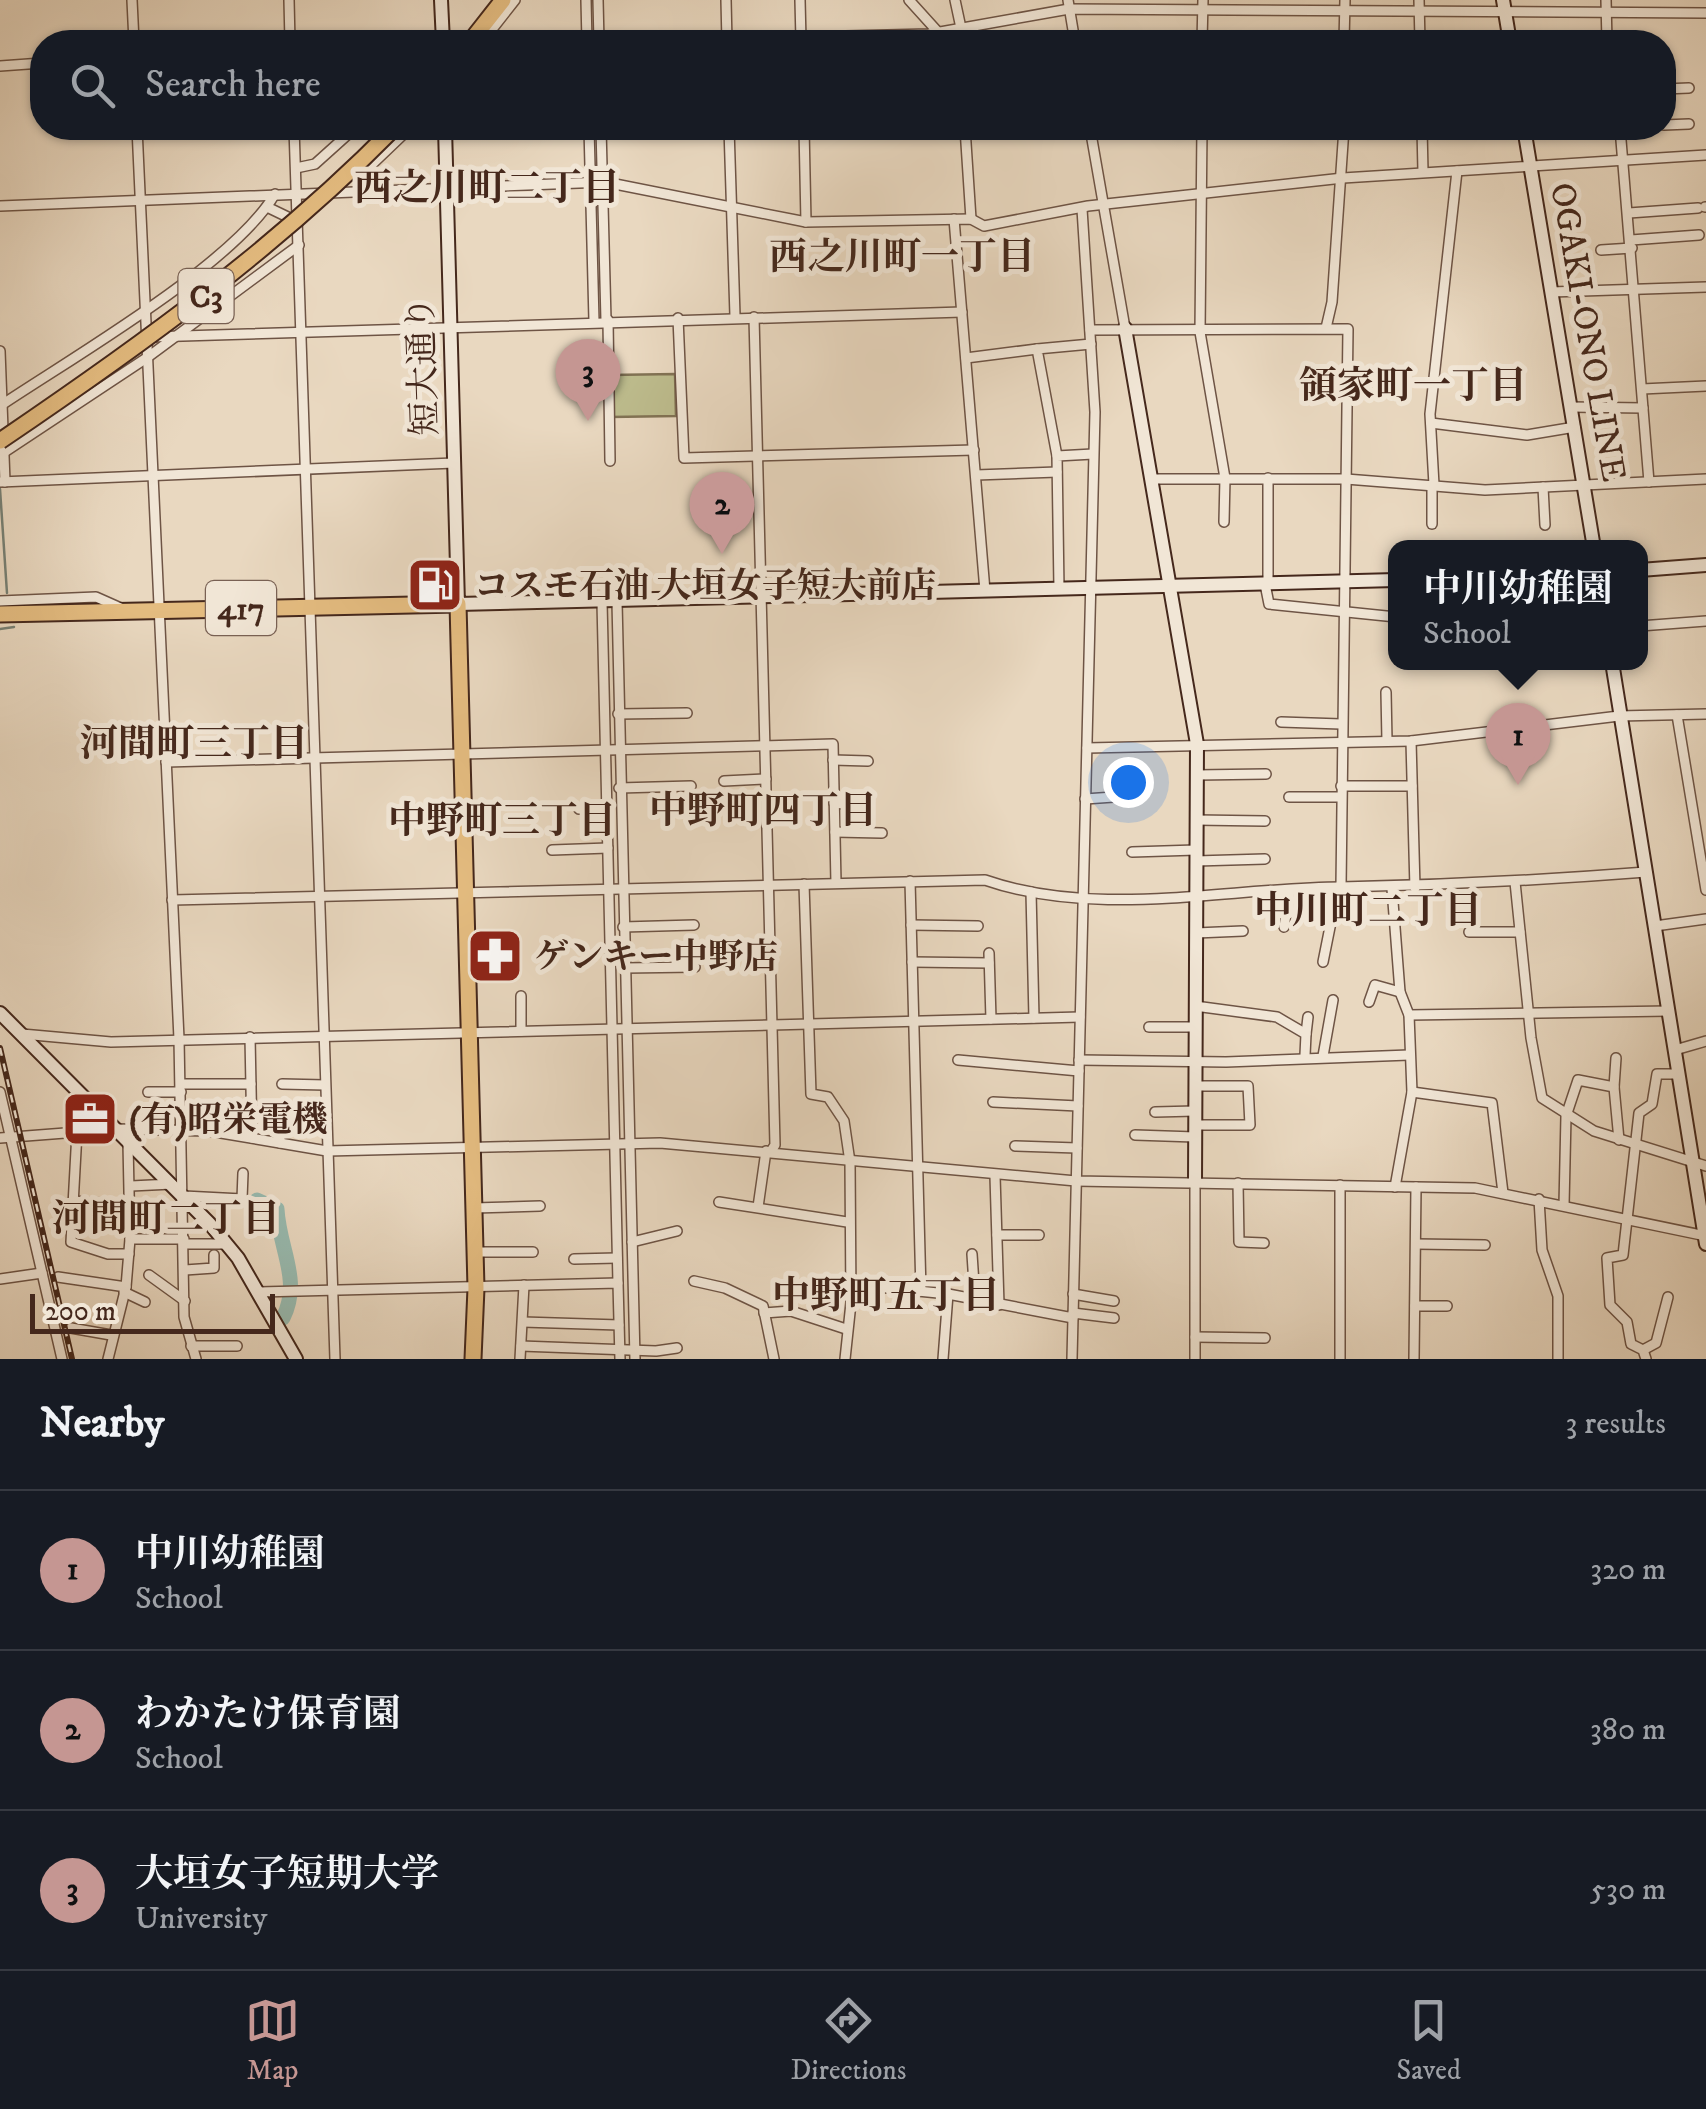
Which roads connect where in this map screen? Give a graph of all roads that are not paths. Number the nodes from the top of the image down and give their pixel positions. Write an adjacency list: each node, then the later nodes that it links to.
1 (132, 0): 22 (street)
2 (288, 0): 23 (street)
3 (503, 0): 25 (highway)
4 (515, 0): 26 (street)
5 (586, 0): 27 (street)
6 (598, 0): 28 (street)
7 (726, 0): 29 (street)
8 (800, 0): 30 (street)
9 (909, 0): 31 (street)
10 (956, 0): 32 (street)
11 (1344, 0): 18 (street)
12 (1419, 0): 19 (street)
13 (1606, 0): 21 (street)
14 (446, 1): 24 (street)
15 (1068, 4): 17 (street); 32 (street); 33 (street)
16 (1503, 5): 19 (street); 21 (street); 36 (street)
17 (1203, 6): 18 (street)
18 (1344, 12): 19 (street); 34 (street)
19 (1419, 12): 35 (street)
20 (1706, 13): 21 (street)
21 (1605, 14): 37 (street)
22 (133, 30)
23 (289, 30)
24 (444, 30)
25 (479, 30)
26 (491, 30)
27 (592, 30)
28 (595, 30)
29 (727, 30)
30 (801, 30)
31 (936, 30)
32 (960, 30)
33 (1073, 30)
34 (1344, 30)
35 (1420, 30)
36 (1508, 30)
37 (1606, 30)
38 (30, 64): 39 (street)
39 (0, 66)
40 (1689, 88): 41 (street)
41 (1676, 89)
42 (1689, 124): 43 (street)
43 (1676, 125)
44 (137, 140): 74 (street)
45 (295, 140): 64 (street)
46 (342, 140): 64 (street)
47 (382, 140): 119 (highway, C3, bridge)
48 (398, 140): 70 (street)
49 (445, 140): 69 (street, 短大通り)
50 (591, 140): 68 (street)
51 (600, 140): 68 (street)
52 (730, 140): 75 (street)
53 (804, 140): 85 (street)
54 (966, 140): 83 (street)
55 (1092, 140): 76 (street)
56 (1202, 140): 73 (street)
57 (1344, 140): 67 (street)
58 (1422, 140): 66 (street)
59 (1526, 140): 63 (street, OGAKI-ONO LINE)
60 (1622, 140): 62 (street)
61 (1706, 155): 62 (street)
62 (1626, 160): 63 (street); 81 (street)
63 (1530, 167): 65 (street); 91 (street, OGAKI-ONO LINE)
64 (296, 168): 71 (street)
65 (1457, 171): 66 (street); 117 (street)
66 (1423, 172): 67 (street)
67 (1343, 178): 73 (street); 101 (street)
68 (596, 182): 69 (street); 75 (street); 98 (street)
69 (446, 186): 70 (street); 99 (street, 短大通り)
70 (359, 190): 71 (street)
71 (297, 193): 72 (street); 84 (street)
72 (276, 194): 74 (street); 79 (street)
73 (1202, 196): 76 (street); 102 (street)
74 (139, 197): 77 (street); 93 (street)
75 (732, 204): 85 (street); 95 (street)
76 (1104, 204): 80 (street); 100 (street)
77 (0, 206)
78 (1703, 207): 81 (street)
79 (267, 208): 84 (street); 93 (street)
80 (1082, 209): 83 (street); 104 (street)
81 (1629, 213): 88 (street)
82 (954, 219): 83 (street); 85 (street); 94 (street)
83 (971, 219)
84 (298, 222): 87 (street)
85 (806, 222)
86 (1699, 235): 88 (street)
87 (299, 244): 103 (street); 105 (street)
88 (1631, 244): 89 (street); 92 (street)
89 (1601, 250)
90 (1706, 287): 92 (street)
91 (1551, 292): 92 (street); 115 (street, OGAKI-ONO LINE)
92 (1634, 292): 113 (street)
93 (145, 308): 106 (street); 114 (street)
94 (962, 312): 96 (street); 111 (street)
95 (735, 316): 96 (street); 97 (street)
96 (754, 317): 122 (street)
97 (678, 318): 98 (street); 122 (street)
98 (602, 320): 99 (street); 124 (street)
99 (450, 325): 103 (street); 125 (street, 短大通り)
100 (1125, 328): 102 (street); 104 (street); 130 (street)
101 (1326, 328): 102 (street); 133 (street)
102 (1200, 329): 131 (street)
103 (303, 330): 105 (street); 126 (street)
104 (1090, 330): 107 (street)
105 (172, 336): 106 (street); 110 (street)
106 (147, 338): 110 (street)
107 (1091, 344): 108 (street); 121 (street)
108 (1037, 349): 111 (street); 123 (street)
109 (0, 351): 114 (street)
110 (148, 357): 119 (street); 128 (street)
111 (966, 358): 120 (street)
112 (1706, 386): 113 (street)
113 (1642, 389): 116 (street)
114 (1, 406): 119 (street)
115 (1571, 407): 116 (street); 118 (street, OGAKI-ONO LINE)
116 (1643, 408): 136 (street)
117 (1431, 423): 118 (street); 138 (street)
118 (1574, 427): 137 (street, OGAKI-ONO LINE)
119 (1, 449): 135 (street)
120 (974, 450): 122 (street); 129 (street)
121 (1094, 454): 123 (street); 151 (street)
122 (756, 456): 153 (street)
123 (1056, 456): 127 (street)
124 (610, 461)
125 (454, 463): 126 (street); 156 (street, 短大通り)
126 (308, 468): 128 (street); 157 (street)
127 (1057, 472): 129 (street); 150 (street)
128 (153, 474): 135 (street); 159 (street)
129 (976, 475): 152 (street)
130 (1152, 478): 131 (street); 149 (street)
131 (1225, 478): 132 (street); 140 (street)
132 (1268, 478): 133 (street); 148 (street)
133 (1346, 479): 138 (street); 147 (street)
134 (1706, 479): 136 (street)
135 (2, 482)
136 (1648, 482): 137 (street)
137 (1584, 484): 139 (street); 143 (street, OGAKI-ONO LINE)
138 (1432, 485): 139 (street); 141 (street)
139 (1544, 487): 142 (street)
140 (1224, 522)
141 (1432, 524)
142 (1544, 525)
143 (1593, 540)
144 (1706, 565): 145 (street)
145 (1648, 569)
146 (1388, 580): 147 (street)
147 (1342, 582): 148 (street); 160 (street)
148 (1266, 584): 149 (street); 160 (street)
149 (1170, 586): 151 (street); 177 (street)
150 (1059, 589): 151 (street); 152 (street)
151 (1090, 589): 179 (street)
152 (985, 591): 153 (street)
153 (760, 598): 155 (street); 178 (street)
154 (0, 601): 158 (street)
155 (608, 602): 156 (street); 168 (street); 180 (street)
156 (458, 604): 157 (highway, 417); 181 (highway)
157 (312, 606): 159 (highway, 417); 182 (street)
158 (125, 610): 159 (highway, 417); 161 (highway, 417)
159 (159, 610): 185 (street)
160 (1343, 610): 162 (street); 173 (street)
161 (0, 614)
162 (1388, 615)
163 (1706, 622): 164 (street)
164 (1648, 626)
165 (1613, 670): 171 (street)
166 (1386, 692): 175 (street)
167 (687, 713): 168 (street)
168 (618, 714): 180 (street)
169 (1706, 714): 170 (street)
170 (1677, 715): 171 (street); 221 (street)
171 (1619, 716): 176 (street); 210 (street)
172 (1282, 722): 173 (street)
173 (1341, 724): 174 (street)
174 (1341, 741): 175 (street); 177 (street); 193 (street)
175 (1387, 741): 176 (street)
176 (1411, 741): 191 (street)
177 (1197, 744): 179 (street); 187 (street)
178 (764, 746): 180 (street); 183 (street); 188 (street)
179 (1086, 748): 196 (street)
180 (611, 750): 181 (street); 192 (street); 199 (street)
181 (462, 754): 182 (street); 223 (highway)
182 (316, 757): 185 (street); 225 (street)
183 (834, 760): 184 (street); 197 (street)
184 (868, 761)
185 (166, 762): 227 (street)
186 (1266, 774): 187 (street)
187 (1196, 775): 201 (street)
188 (766, 779): 189 (street); 215 (street)
189 (724, 781)
190 (691, 786): 192 (street)
191 (1412, 786): 193 (street); 218 (street)
192 (620, 788): 219 (street)
193 (1341, 791): 195 (street); 216 (street)
194 (1128, 796): 196 (street)
195 (1288, 796)
196 (1086, 799): 226 (street)
197 (834, 803): 198 (street); 203 (street)
198 (864, 806)
199 (606, 808): 200 (street); 205 (street)
200 (580, 809)
201 (1196, 820): 202 (street); 208 (street)
202 (1264, 821)
203 (835, 832): 204 (street); 213 (street)
204 (882, 833)
205 (608, 848): 206 (street); 219 (street)
206 (552, 850)
207 (1132, 852): 208 (street)
208 (1196, 856): 209 (street); 224 (street)
209 (1264, 859)
210 (1646, 872): 212 (street); 232 (street)
211 (910, 881): 213 (street); 222 (street); 229 (street)
212 (1515, 882): 218 (street); 237 (street)
213 (836, 883): 214 (street)
214 (804, 884): 215 (street); 257 (street)
215 (768, 885): 219 (street); 258 (street)
216 (1340, 887): 217 (street); 220 (street); 240 (street)
217 (1392, 888): 218 (street); 243 (street)
218 (1415, 888)
219 (615, 889): 223 (street); 233 (street); 261 (street)
220 (1290, 890): 224 (street); 234 (street)
221 (1706, 890)
222 (1030, 892): 226 (street); 254 (street)
223 (466, 893): 225 (street); 263 (highway)
224 (1196, 895): 226 (street); 238 (street)
225 (319, 898): 227 (street); 266 (street)
226 (1083, 898): 252 (street)
227 (172, 900): 268 (street)
228 (1706, 919): 232 (street)
229 (911, 924): 231 (street); 239 (street)
230 (694, 925): 233 (street)
231 (978, 926)
232 (1655, 926): 248 (street)
233 (624, 927): 242 (street)
234 (1284, 927)
235 (1243, 931): 238 (street)
236 (1469, 932): 237 (street)
237 (1520, 932): 249 (street)
238 (1196, 933): 247 (street)
239 (912, 962): 255 (street); 256 (street)
240 (1323, 962)
241 (694, 967): 242 (street)
242 (625, 968): 261 (street)
243 (1400, 992): 246 (street); 251 (street)
244 (521, 996): 262 (street)
245 (1333, 1000): 273 (street)
246 (1368, 1002)
247 (1196, 1006): 260 (street); 265 (street)
248 (1669, 1011): 249 (street); 270 (street)
249 (1528, 1012): 251 (street); 294 (street)
250 (0, 1013): 264 (street)
251 (1410, 1015): 272 (street)
252 (1080, 1017): 254 (street); 277 (street)
253 (1308, 1017): 265 (street)
254 (1034, 1018): 255 (street)
255 (991, 1019): 256 (street)
256 (914, 1020): 257 (street); 314 (street)
257 (810, 1022): 258 (street); 312 (street)
258 (772, 1024): 261 (street); 310 (street)
259 (1149, 1027): 260 (street)
260 (1196, 1027): 276 (street)
261 (619, 1028): 262 (street); 305 (street)
262 (521, 1031): 263 (street)
263 (470, 1032): 266 (street); 309 (highway)
264 (22, 1034): 268 (street); 296 (street)
265 (1306, 1034): 271 (street)
266 (324, 1035): 267 (street); 281 (street)
267 (250, 1038): 268 (street); 279 (street)
268 (179, 1040): 284 (street)
269 (1706, 1041): 270 (street)
270 (1675, 1050): 278 (street)
271 (1305, 1055): 273 (street); 276 (street)
272 (1410, 1055): 273 (street); 287 (street)
273 (1323, 1056)
274 (1616, 1058): 283 (street)
275 (958, 1060): 277 (street)
276 (1195, 1061): 277 (street); 282 (street)
277 (1079, 1066): 289 (street)
278 (1679, 1074): 292 (street); 313 (street)
279 (251, 1084): 284 (street); 301 (street)
280 (282, 1084): 281 (street)
281 (325, 1084): 311 (street)
282 (1195, 1086): 295 (street); 295 (street)
283 (1614, 1086): 293 (street); 294 (street)
284 (181, 1088): 286 (street); 297 (street)
285 (0, 1092): 300 (street)
286 (148, 1092)
287 (1412, 1092): 323 (street); 325 (street)
288 (993, 1102): 289 (street)
289 (1078, 1106): 308 (street)
290 (279, 1107): 304 (street)
291 (1156, 1112): 295 (street)
292 (1640, 1113): 293 (street); 307 (street)
293 (1617, 1114): 303 (street)
294 (1566, 1116): 303 (street); 331 (street)
295 (1195, 1124): 299 (street); 318 (street)
296 (116, 1129): 297 (street); 298 (street); 302 (street)
297 (183, 1130): 301 (street); 326 (street)
298 (77, 1132): 300 (street); 328 (street)
299 (1135, 1135)
300 (5, 1137): 356 (street)
301 (252, 1138): 304 (street)
302 (128, 1140): 320 (street); 321 (street)
303 (1619, 1140): 307 (street)
304 (280, 1143): 311 (street)
305 (622, 1143): 309 (street); 310 (street); 343 (street); 353 (street)
306 (1015, 1146): 308 (street)
307 (1634, 1146): 313 (street); 335 (street)
308 (1077, 1148): 317 (street)
309 (472, 1149): 311 (street); 334 (highway)
310 (769, 1151): 312 (street); 333 (street)
311 (327, 1152): 366 (street)
312 (850, 1162): 314 (street); 336 (street)
313 (1700, 1166): 340 (street)
314 (918, 1169): 316 (street); 367 (street)
315 (243, 1173): 326 (street)
316 (995, 1176): 317 (street); 338 (street)
317 (1076, 1181): 318 (street); 370 (street)
318 (1195, 1182): 319 (street); 387 (street)
319 (1238, 1183): 322 (street); 344 (street)
320 (172, 1184): 321 (street); 326 (street)
321 (130, 1186): 330 (street)
322 (1340, 1186): 323 (street); 408 (street)
323 (1394, 1186): 324 (street)
324 (1416, 1187): 325 (street); 346 (street)
325 (1503, 1193): 327 (street)
326 (184, 1196): 342 (street); 345 (street)
327 (1539, 1199): 331 (street); 410 (street)
328 (74, 1200): 330 (street); 350 (street)
329 (720, 1202): 333 (street)
330 (128, 1205): 341 (street)
331 (1564, 1205): 335 (street)
332 (540, 1206): 334 (street)
333 (758, 1207): 336 (street)
334 (474, 1208): 348 (highway)
335 (1626, 1218): 340 (street); 395 (street)
336 (847, 1222): 362 (street)
337 (677, 1231): 343 (street)
338 (997, 1236): 339 (street); 376 (street)
339 (1039, 1236)
340 (1705, 1238)
341 (130, 1239): 342 (street); 350 (street)
342 (184, 1241): 345 (street); 355 (street)
343 (632, 1242): 393 (street)
344 (1264, 1243)
345 (227, 1244): 368 (street)
346 (1416, 1244): 347 (street); 377 (street)
347 (1484, 1245)
348 (475, 1252): 349 (street); 364 (highway)
349 (533, 1252)
350 (128, 1254): 365 (street)
351 (214, 1254): 355 (street)
352 (972, 1254): 372 (street)
353 (618, 1258): 354 (street); 361 (street)
354 (574, 1260)
355 (185, 1270): 373 (street)
356 (42, 1273): 359 (street); 396 (street)
357 (149, 1275): 373 (street)
358 (58, 1277): 365 (street)
359 (0, 1279)
360 (694, 1281): 379 (street)
361 (618, 1282): 363 (street); 383 (street)
362 (848, 1284): 367 (street); 385 (street)
363 (524, 1285): 364 (street); 382 (street)
364 (476, 1288): 366 (street); 401 (highway)
365 (125, 1289): 375 (street); 386 (street)
366 (334, 1290): 368 (street); 400 (street)
367 (921, 1291): 369 (street)
368 (260, 1292): 399 (street)
369 (948, 1294): 372 (street); 405 (street)
370 (1073, 1294): 374 (street); 380 (street)
371 (1668, 1297): 395 (street)
372 (974, 1299): 376 (street)
373 (185, 1301): 389 (street)
374 (1114, 1301)
375 (145, 1302)
376 (999, 1305): 380 (street)
377 (1415, 1306): 378 (street); 409 (street)
378 (1447, 1306)
379 (764, 1313): 385 (street); 403 (street)
380 (1073, 1315): 381 (street); 406 (street)
381 (1114, 1318)
382 (523, 1322): 383 (street); 391 (street)
383 (619, 1324): 393 (street)
384 (70, 1328): 386 (street)
385 (846, 1329): 404 (street)
386 (111, 1334): 397 (street)
387 (1195, 1337): 388 (street); 407 (street)
388 (1264, 1338)
389 (191, 1346): 390 (street); 398 (street)
390 (238, 1346)
391 (521, 1346): 393 (street); 402 (street)
392 (677, 1348): 394 (street)
393 (627, 1353): 394 (street)
394 (653, 1355)
395 (1644, 1355)
396 (62, 1359)
397 (108, 1359)
398 (196, 1359)
399 (296, 1359)
400 (335, 1359)
401 (473, 1359)
402 (520, 1359)
403 (774, 1359)
404 (845, 1359)
405 (943, 1359)
406 (1072, 1359)
407 (1195, 1359)
408 (1340, 1359)
409 (1414, 1359)
410 (1558, 1359)

